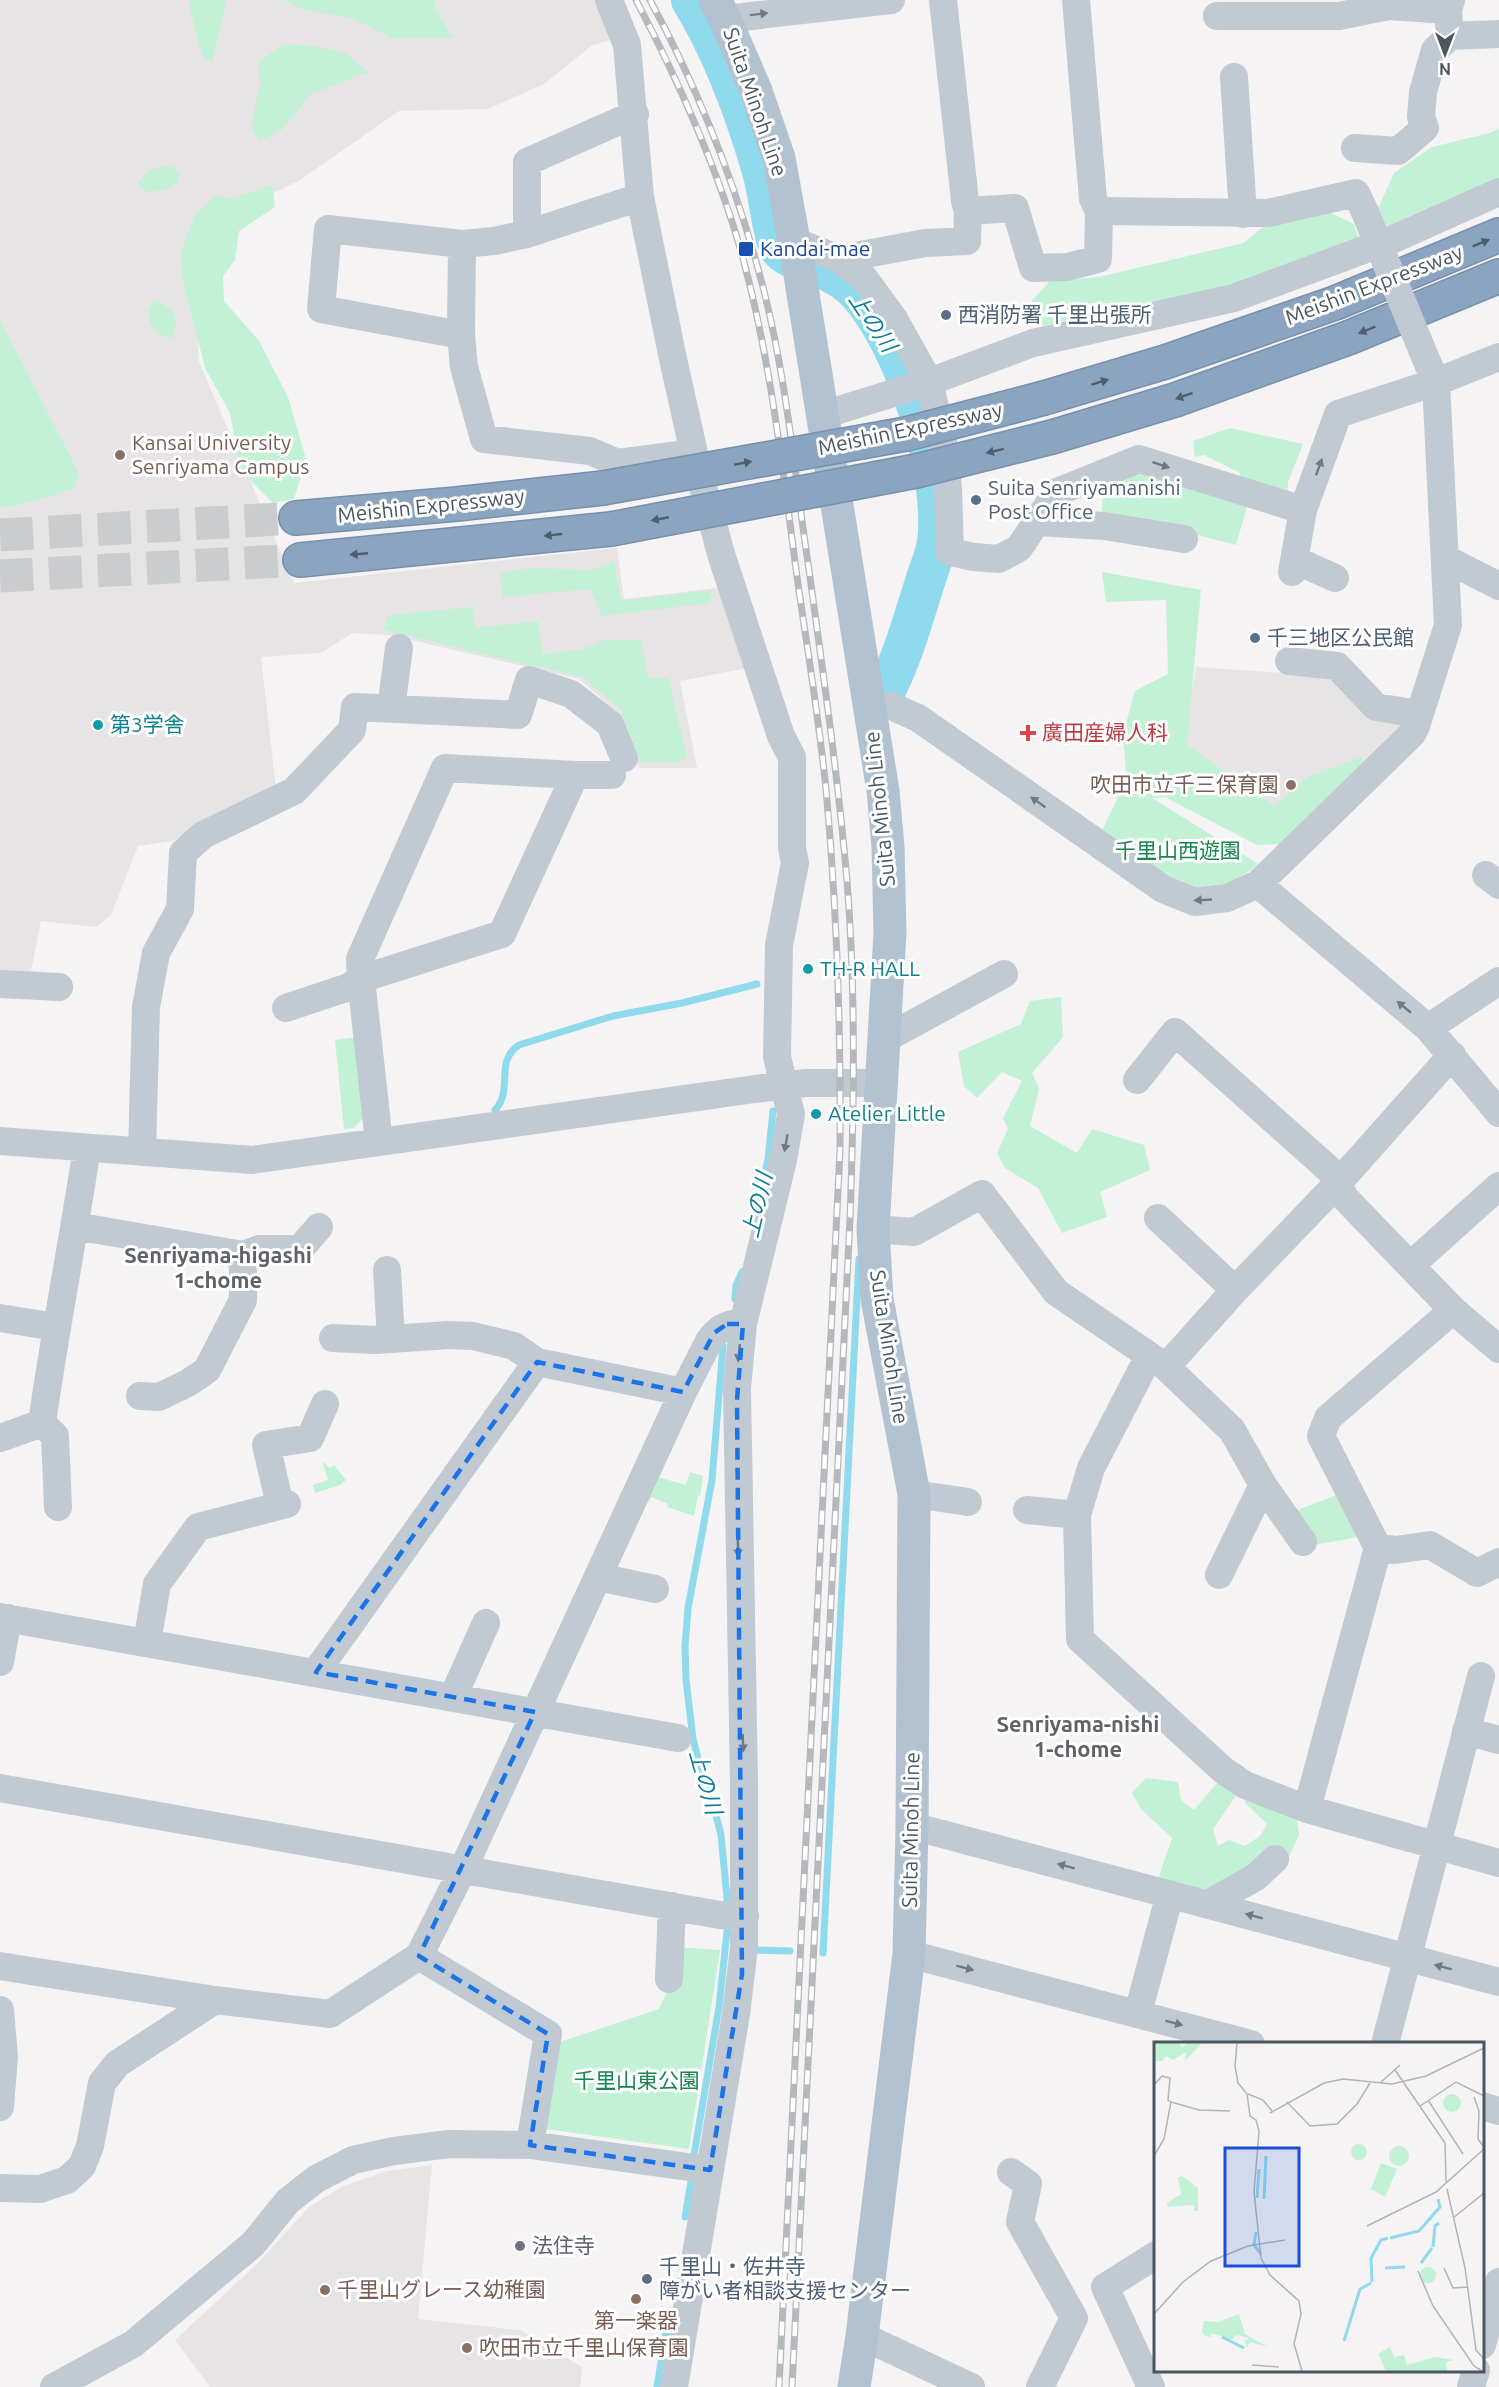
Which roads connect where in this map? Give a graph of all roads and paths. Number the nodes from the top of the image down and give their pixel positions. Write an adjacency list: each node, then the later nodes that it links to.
1 (609, 0): 11 (street)
2 (891, 0): 5 (street)
3 (943, 0): 15 (street)
4 (1076, 0): 16 (street)
5 (792, 5): 6 (street, one-way to 5)
6 (720, 9): 21 (main road, Suita Minoh Line)
7 (1233, 11): 8 (street)
8 (1450, 15): 9 (street); 12 (street)
9 (1499, 34)
10 (1234, 77): 17 (street)
11 (634, 114): 14 (street); 18 (street)
12 (1366, 143)
13 (1499, 192): 27 (street)
14 (640, 197): 18 (street); 29 (street)
15 (968, 211): 16 (street); 22 (street)
16 (1099, 211): 17 (street)
17 (1243, 214): 26 (street, bridge)
18 (527, 234): 20 (street)
19 (1499, 235): 31 (highway, Meishin Expressway, one-way to 19, bridge)
20 (462, 244): 24 (street); 24 (street)
21 (796, 253): 22 (street); 28 (main road, Suita Minoh Line)
22 (839, 259): 27 (street)
23 (1499, 276): 35 (highway, Meishin Expressway, one-way to 35, bridge)
24 (461, 335): 29 (street)
25 (1499, 357): 26 (street)
26 (1432, 373): 30 (street, one-way to 26); 34 (street)
27 (916, 386): 28 (street); 32 (street)
28 (823, 415): 40 (main road, Suita Minoh Line)
29 (694, 453): 56 (street)
30 (1303, 510): 32 (street, one-way to 30); 36 (street)
31 (296, 518)
32 (1037, 522): 33 (street)
33 (1184, 539)
34 (1446, 559): 37 (street); 42 (street)
35 (300, 560)
36 (1335, 578)
37 (1499, 586)
38 (399, 648): 41 (street)
39 (1289, 661): 42 (street)
40 (868, 706): 44 (street, one-way to 40); 52 (main road, Suita Minoh Line)
41 (391, 709): 43 (street); 61 (street)
42 (1419, 714): 44 (street)
43 (575, 775): 46 (street); 46 (street)
44 (1258, 884): 51 (street, one-way to 44)
45 (1004, 974): 52 (street)
46 (361, 979): 50 (street); 59 (street)
47 (1499, 981): 51 (street)
48 (0, 984): 49 (street)
49 (59, 987)
50 (286, 1008)
51 (1428, 1028): 53 (street)
52 (883, 1040): 55 (main road, Suita Minoh Line)
53 (1452, 1055): 57 (street); 62 (street)
54 (1137, 1080): 62 (street)
55 (880, 1083): 56 (street); 67 (main road, Suita Minoh Line)
56 (784, 1085): 59 (street); 74 (street, one-way to 74)
57 (1499, 1113)
58 (0, 1141): 60 (street)
59 (379, 1142): 61 (street)
60 (87, 1148): 61 (street); 65 (street)
61 (142, 1152)
62 (1338, 1183): 69 (street); 71 (street)
63 (1499, 1186): 69 (street)
64 (1158, 1218): 71 (street)
65 (75, 1226): 68 (street); 75 (street)
66 (319, 1227): 68 (street)
67 (873, 1229): 79 (street); 87 (main road, Suita Minoh Line)
68 (243, 1255): 82 (street)
69 (1411, 1264): 72 (street)
70 (387, 1270): 77 (street)
71 (1235, 1290): 79 (street)
72 (1453, 1310): 78 (street); 93 (street)
73 (0, 1318): 75 (street)
74 (743, 1324): 81 (street); 119 (street, one-way to 119)
75 (56, 1327): 84 (street)
76 (333, 1338): 77 (street)
77 (390, 1339): 80 (street)
78 (1499, 1349)
79 (1158, 1361): 86 (street); 91 (street)
80 (537, 1362): 81 (street); 102 (street)
81 (683, 1392): 96 (street)
82 (140, 1396)
83 (326, 1404): 100 (street)
84 (42, 1423): 85 (street); 89 (street)
85 (0, 1438)
86 (1263, 1485): 92 (street); 95 (street)
87 (914, 1494): 88 (street); 111 (main road, Suita Minoh Line)
88 (968, 1502)
89 (58, 1507)
90 (1027, 1510): 91 (street)
91 (1077, 1515): 110 (street)
92 (1304, 1542)
93 (1378, 1548): 94 (street); 110 (street)
94 (1499, 1562)
95 (1219, 1575)
96 (598, 1577): 97 (street); 105 (street)
97 (655, 1589)
98 (4, 1618): 100 (street); 101 (street)
99 (486, 1623): 104 (street)
100 (147, 1642): 102 (street)
101 (0, 1662)
102 (316, 1672): 104 (street)
103 (1481, 1676): 106 (street)
104 (453, 1697): 105 (street)
105 (535, 1712): 107 (street); 115 (street)
106 (1466, 1731): 108 (street); 112 (street)
107 (678, 1738)
108 (1499, 1740)
109 (0, 1788): 115 (street)
110 (1306, 1809): 112 (street)
111 (912, 1826): 116 (street, one-way to 111); 120 (main road, Suita Minoh Line)
112 (1438, 1847): 114 (street); 122 (street)
113 (1275, 1859): 117 (street)
114 (1499, 1863)
115 (463, 1869): 118 (street); 121 (street)
116 (1170, 1894): 117 (street); 128 (street)
117 (1208, 1904): 122 (street, one-way to 117)
118 (672, 1906): 119 (street); 124 (street)
119 (733, 1915): 136 (street)
120 (909, 1954): 128 (street, one-way to 128); 141 (main road, Suita Minoh Line)
121 (419, 1956): 126 (street); 135 (street)
122 (1408, 1958): 125 (street, one-way to 122); 131 (street)
123 (0, 1966): 126 (street)
124 (669, 1979)
125 (1499, 1982)
126 (215, 2000): 138 (street)
127 (0, 2010): 132 (street)
128 (1138, 2013): 129 (street, one-way to 129)
129 (1221, 2039): 130 (street)
130 (1244, 2042)
131 (1385, 2042)
132 (0, 2107)
133 (1484, 2107): 134 (street)
134 (1499, 2111)
135 (530, 2145): 136 (street); 146 (street)
136 (697, 2168): 147 (street)
137 (1011, 2172): 150 (street)
138 (0, 2188)
139 (1154, 2256): 151 (street)
140 (1499, 2282): 142 (street)
141 (862, 2337): 148 (main road, Suita Minoh Line); 149 (street)
142 (1484, 2338)
143 (1484, 2358): 144 (street)
144 (1499, 2362)
145 (1476, 2372): 152 (street)
146 (54, 2387)
147 (674, 2387)
148 (854, 2387)
149 (971, 2387)
150 (1040, 2387)
151 (1151, 2387)
152 (1472, 2387)

